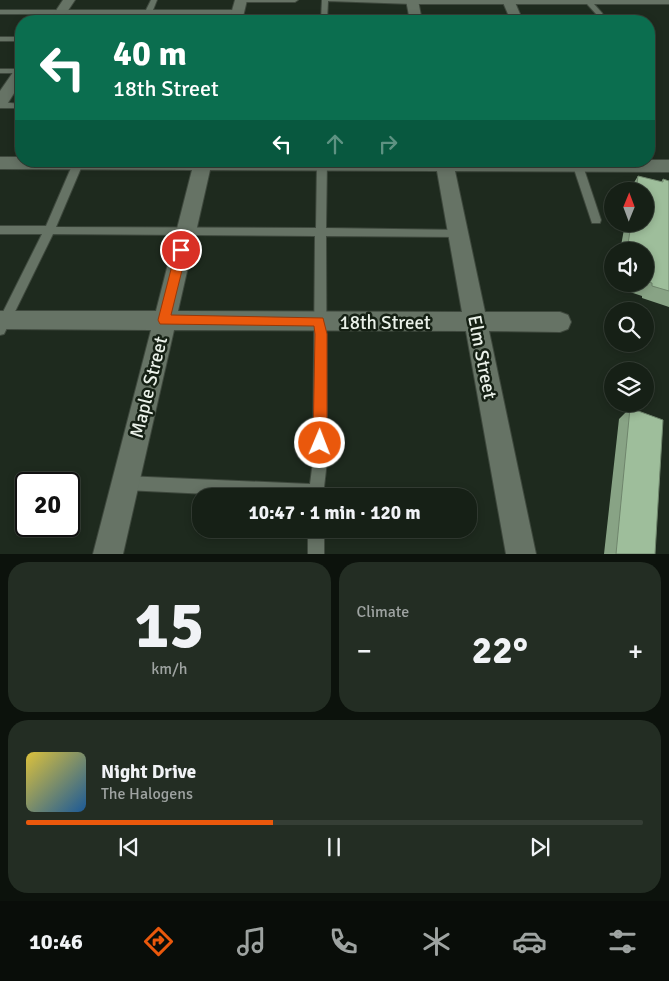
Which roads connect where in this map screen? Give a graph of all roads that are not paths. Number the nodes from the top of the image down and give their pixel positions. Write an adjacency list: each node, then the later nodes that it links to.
1 (69, 0): 14 (street)
2 (154, 0): 12 (lane)
3 (296, 0): 10 (lane)
4 (325, 0): 17 (lane)
5 (331, 0): 7 (lane)
6 (588, 0): 8 (lane); 9 (lane); 20 (lane)
7 (412, 1): 8 (lane); 18 (street)
8 (508, 1): 19 (street)
9 (669, 2)
10 (239, 8): 12 (lane)
11 (0, 12): 13 (lane)
12 (149, 12): 15 (lane); 16 (lane)
13 (35, 15)
14 (59, 15)
15 (94, 15)
16 (147, 15)
17 (324, 15)
18 (415, 15)
19 (514, 15)
20 (600, 15)
21 (0, 39): 22 (lane)
22 (15, 39)
23 (0, 71): 24 (lane)
24 (15, 71)
25 (15, 80): 26 (street)
26 (0, 104): 27 (lane)
27 (15, 105)
28 (0, 163): 29 (street)
29 (15, 163)
30 (655, 166): 31 (street)
31 (669, 166)
32 (77, 167): 39 (lane)
33 (201, 167): 40 (street, Maple Street)
34 (322, 167): 41 (lane)
35 (446, 167): 42 (street, Elm Street)
36 (578, 167): 37 (lane)
37 (596, 220)
38 (0, 230): 39 (lane)
39 (49, 231): 40 (lane); 47 (lane)
40 (186, 232): 41 (lane); 43 (street, Maple Street)
41 (321, 232): 42 (lane); 44 (lane)
42 (459, 233): 45 (street, Elm Street)
43 (164, 320): 44 (street, 18th Street); 47 (street, 18th Street); 48 (street, Maple Street)
44 (319, 321): 45 (street, 18th Street); 50 (lane)
45 (476, 322): 46 (street, 18th Street); 54 (street, Elm Street)
46 (560, 322)
47 (2, 323)
48 (125, 483): 49 (lane); 52 (street, Maple Street)
49 (212, 488)
50 (317, 488)
51 (316, 538): 53 (lane)
52 (108, 554)
53 (316, 554)
54 (521, 554)

